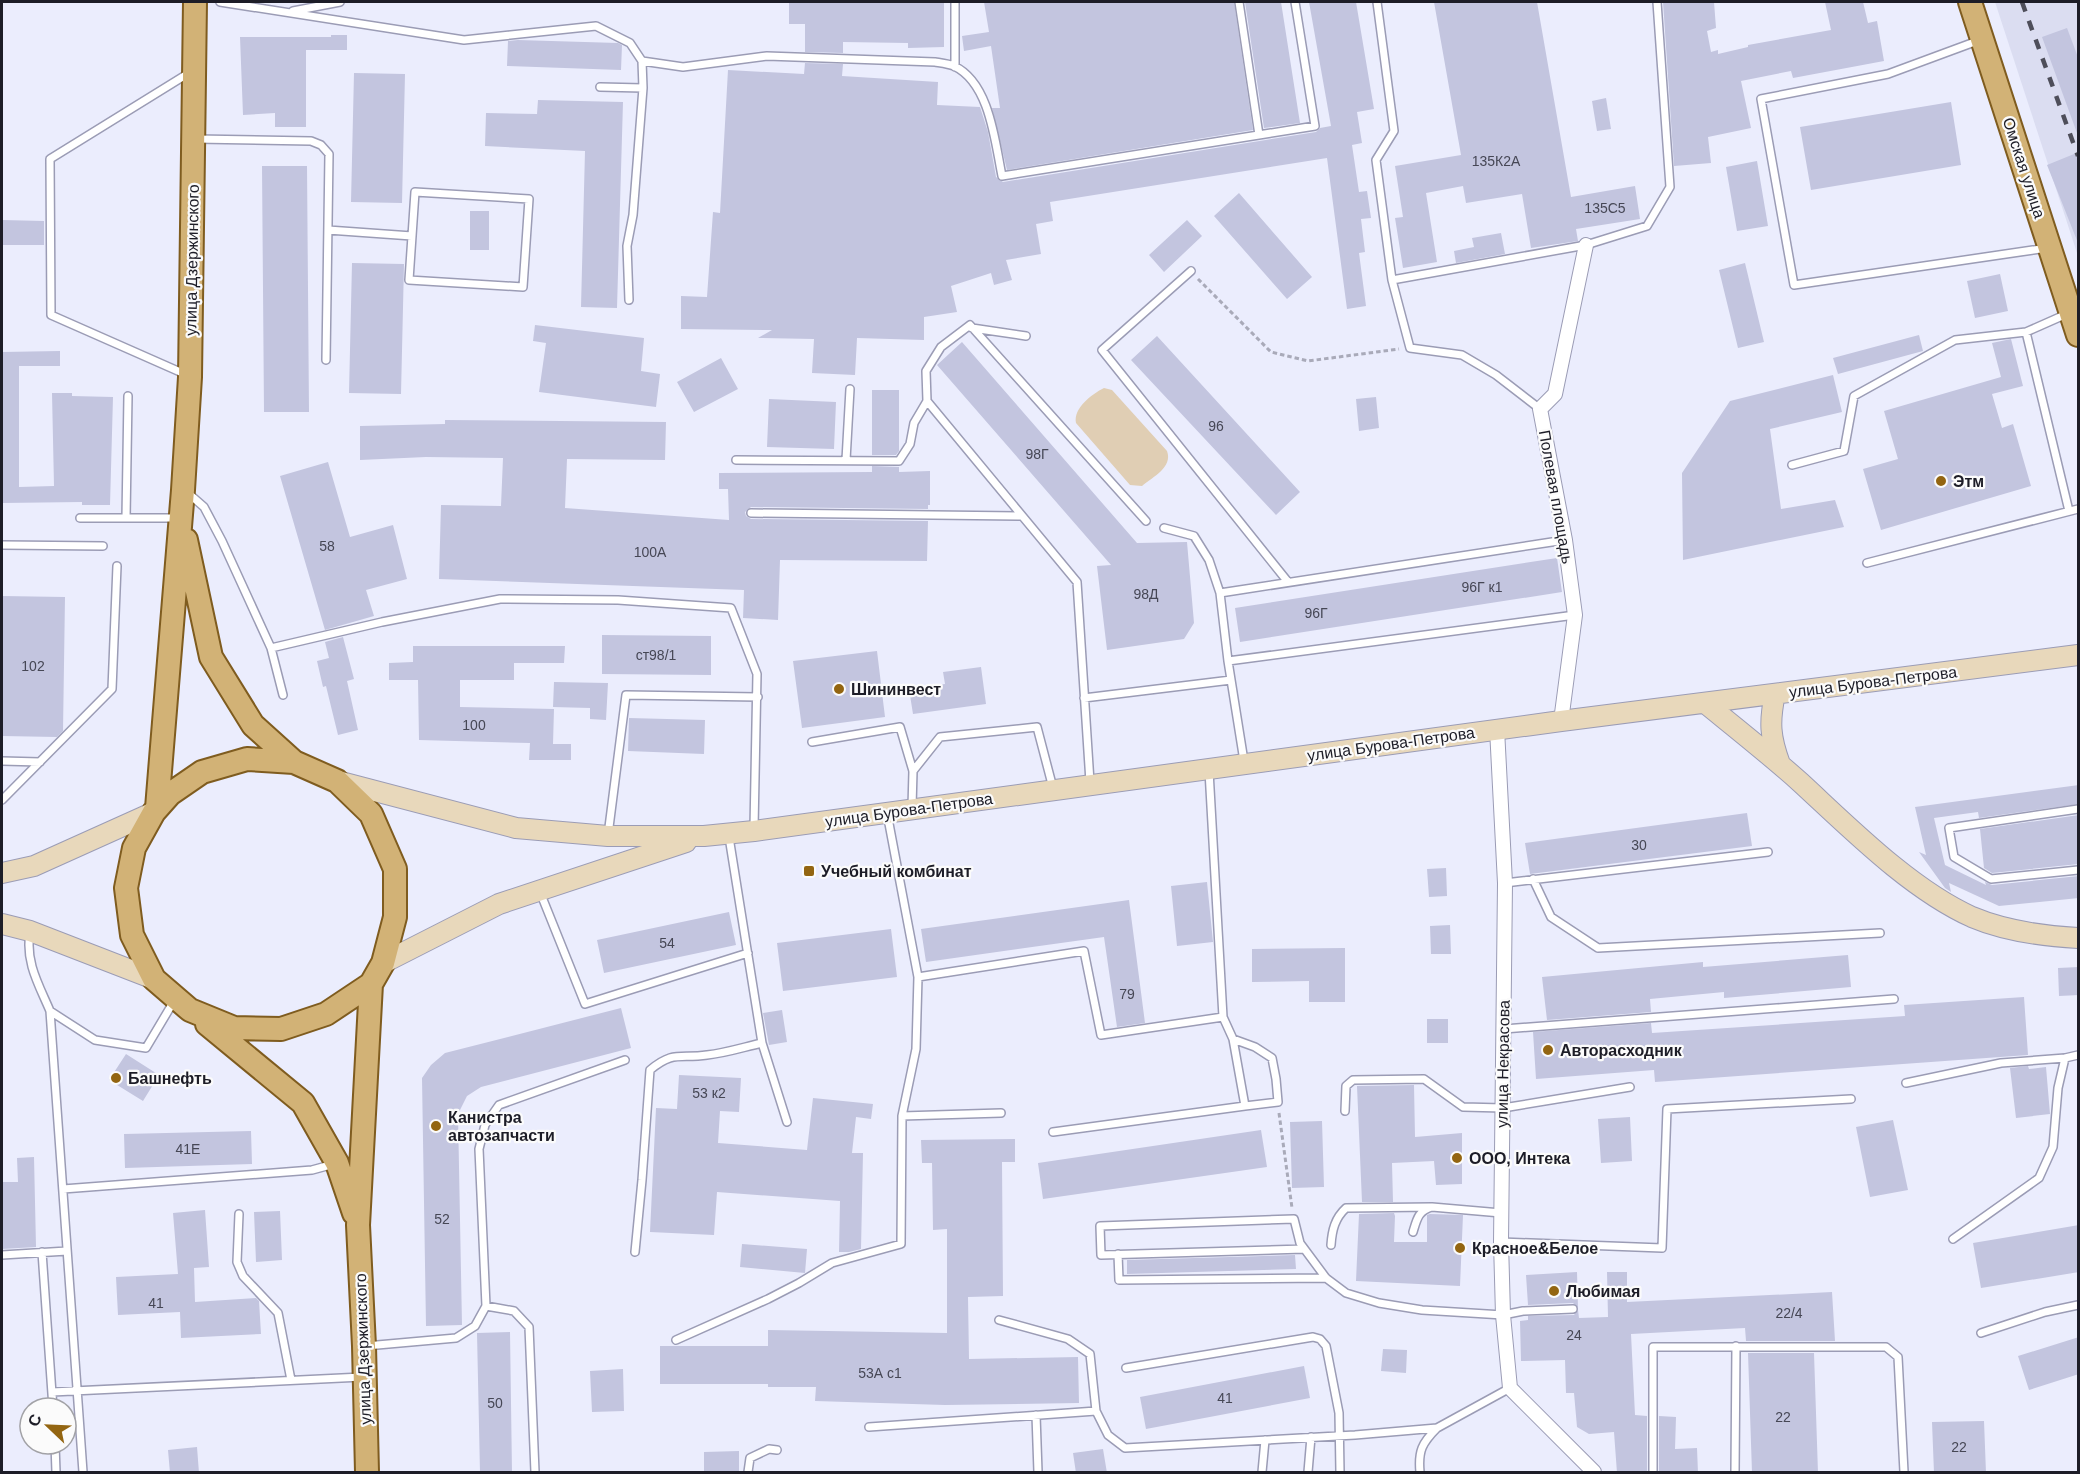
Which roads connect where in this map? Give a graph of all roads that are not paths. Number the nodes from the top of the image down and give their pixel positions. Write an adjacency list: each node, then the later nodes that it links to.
1 (195, 2): 14 (main road, улица Дзержинского)
2 (220, 2): 10 (lane)
3 (340, 2): 10 (lane)
4 (955, 2): 13 (lane)
5 (1239, 2): 17 (lane)
6 (1294, 2): 17 (lane)
7 (1377, 2): 24 (lane)
8 (1657, 2): 21 (lane)
9 (1970, 2): 11 (main road, Омская улица)
10 (288, 12): 12 (lane)
11 (1982, 40): 22 (main road, Омская улица); 22 (lane)
12 (642, 62): 13 (lane); 16 (lane)
13 (955, 66): 17 (lane)
14 (194, 70): 18 (main road, улица Дзержинского); 32 (lane)
15 (600, 87): 16 (lane)
16 (643, 88): 25 (lane)
17 (1259, 135)
18 (193, 139): 19 (lane); 32 (main road, улица Дзержинского)
19 (328, 230): 20 (lane); 31 (lane)
20 (412, 236): 20 (lane)
21 (1586, 245): 24 (lane); 36 (street, Полевая площадь)
22 (2050, 248): 26 (main road, Омская улица)
23 (1191, 272): 55 (lane)
24 (1392, 280): 36 (lane)
25 (629, 300)
26 (2071, 312): 28 (lane); 29 (main road, Омская улица)
27 (972, 328): 30 (lane); 35 (lane); 48 (lane)
28 (2026, 332): 39 (lane); 42 (lane)
29 (2079, 335)
30 (1026, 336)
31 (326, 360)
32 (190, 377): 40 (main road, улица Дзержинского)
33 (850, 389): 38 (lane)
34 (128, 396): 46 (lane)
35 (927, 401): 38 (lane); 44 (lane)
36 (1540, 409): 50 (street, Полевая площадь)
37 (736, 460): 38 (lane)
38 (846, 460)
39 (1792, 465)
40 (183, 490): 47 (main road, улица Дзержинского); 58 (lane)
41 (2079, 509): 42 (lane)
42 (2069, 511): 53 (lane)
43 (751, 513): 44 (lane)
44 (1022, 516): 65 (lane)
45 (80, 518): 46 (lane)
46 (126, 518): 47 (lane)
47 (181, 518): 72 (main road, улица Дзержинского); 83 (main road, улица Дзержинского)
48 (1146, 521)
49 (1164, 528): 56 (lane)
50 (1564, 540): 55 (lane); 57 (street, Полевая площадь)
51 (2, 545): 52 (lane)
52 (103, 546)
53 (1867, 563)
54 (117, 566): 71 (lane)
55 (1288, 582): 56 (lane)
56 (1220, 593): 60 (lane)
57 (1575, 615): 60 (lane); 67 (street, Полевая площадь)
58 (271, 648): 63 (lane); 64 (lane)
59 (2079, 655): 62 (main road, улица Бурова-Петрова)
60 (1228, 661): 61 (lane)
61 (1231, 680): 65 (lane); 73 (lane)
62 (1775, 694): 66 (main road, улица Бурова-Петрова); 74 (main road)
63 (283, 695)
64 (758, 697): 85 (lane); 87 (lane)
65 (1084, 698): 78 (lane)
66 (1706, 703): 67 (main road, улица Бурова-Петрова); 74 (main road)
67 (1561, 721): 68 (main road, улица Бурова-Петрова)
68 (1497, 729): 73 (main road, улица Бурова-Петрова); 93 (street, улица Некрасова)
69 (812, 742): 76 (lane)
70 (2, 761): 71 (lane)
71 (40, 762): 80 (lane)
72 (294, 762): 77 (main road); 83 (main road)
73 (1244, 764): 75 (main road, улица Бурова-Петрова)
74 (1780, 764): 98 (main road)
75 (1209, 769): 78 (main road, улица Бурова-Петрова); 107 (lane)
76 (914, 771): 79 (lane); 81 (lane)
77 (337, 781): 87 (main road, улица Бурова-Петрова); 100 (main road)
78 (1090, 785): 79 (main road, улица Бурова-Петрова)
79 (1054, 790): 81 (main road, улица Бурова-Петрова)
80 (2, 800)
81 (912, 809): 84 (main road, улица Бурова-Петрова)
82 (2079, 809): 90 (lane)
83 (155, 810): 91 (main road); 102 (main road)
84 (887, 813): 85 (main road, улица Бурова-Петрова); 101 (lane)
85 (754, 831): 86 (main road, улица Бурова-Петрова)
86 (729, 834): 88 (main road, улица Бурова-Петрова); 99 (lane)
87 (609, 836): 88 (main road, улица Бурова-Петрова)
88 (704, 836): 94 (main road, улица Бурова-Петрова)
89 (1768, 852): 92 (lane)
90 (2079, 870)
91 (2, 873)
92 (1533, 879): 93 (lane); 97 (lane)
93 (1505, 883): 108 (street, улица Некрасова)
94 (539, 890): 99 (lane); 100 (main road, улица Бурова-Петрова)
95 (2, 924): 96 (main road)
96 (30, 931): 102 (main road); 106 (lane)
97 (1880, 933)
98 (2079, 938)
99 (748, 953): 110 (lane)
100 (383, 963): 103 (main road)
101 (918, 977): 107 (lane); 121 (lane)
102 (154, 978): 105 (main road, улица Дзержинского)
103 (371, 984): 105 (main road); 129 (main road, улица Дзержинского)
104 (1894, 999): 108 (lane)
105 (183, 1004): 106 (lane); 124 (main road, улица Дзержинского)
106 (50, 1011): 125 (lane)
107 (1223, 1017): 109 (lane)
108 (1504, 1029): 118 (street, улица Некрасова)
109 (1233, 1039): 117 (lane); 117 (lane)
110 (762, 1043): 122 (lane); 137 (lane)
111 (2079, 1055): 112 (lane)
112 (2065, 1058): 114 (lane); 131 (lane)
113 (625, 1060): 142 (lane)
114 (1906, 1083)
115 (1630, 1087): 118 (lane)
116 (1851, 1099): 132 (lane)
117 (1245, 1106): 123 (lane)
118 (1503, 1108): 119 (lane); 127 (street, улица Некрасова)
119 (1346, 1111)
120 (1000, 1113): 121 (lane)
121 (902, 1116): 147 (lane)
122 (787, 1122)
123 (1053, 1132)
124 (336, 1163): 125 (lane); 129 (main road, улица Дзержинского)
125 (63, 1189): 135 (lane)
126 (1432, 1207): 127 (lane); 130 (lane); 133 (lane)
127 (1501, 1213): 132 (street, улица Некрасова)
128 (239, 1214): 152 (lane)
129 (358, 1225): 148 (main road, улица Дзержинского)
130 (1413, 1232)
131 (1953, 1239)
132 (1501, 1242): 144 (street, улица Некрасова)
133 (1331, 1245)
134 (1304, 1249): 138 (lane); 138 (lane); 140 (lane)
135 (67, 1251): 136 (lane); 154 (lane)
136 (42, 1252): 139 (lane); 155 (lane)
137 (635, 1252)
138 (1118, 1254): 140 (lane)
139 (2, 1255)
140 (1326, 1278): 144 (lane)
141 (2079, 1305): 146 (lane)
142 (486, 1306): 148 (lane); 169 (lane)
143 (1573, 1309): 144 (lane)
144 (1503, 1315): 153 (street, улица Некрасова)
145 (999, 1320): 157 (lane)
146 (1982, 1333)
147 (676, 1341)
148 (364, 1346): 151 (main road, улица Дзержинского)
149 (1736, 1346): 177 (lane); 178 (lane); 179 (lane)
150 (1126, 1368): 161 (lane)
151 (365, 1377): 152 (lane); 168 (main road, улица Дзержинского)
152 (291, 1380): 154 (lane)
153 (1510, 1388): 160 (lane); 176 (street)
154 (77, 1390): 155 (lane); 167 (lane)
155 (52, 1392): 156 (lane)
156 (52, 1396)
157 (1096, 1411): 158 (lane); 163 (lane)
158 (1036, 1415): 159 (lane); 171 (lane)
159 (868, 1427)
160 (1437, 1428): 161 (lane); 175 (lane)
161 (1340, 1436): 162 (lane); 174 (lane)
162 (1311, 1437): 163 (lane); 173 (lane)
163 (1265, 1440): 172 (lane)
164 (777, 1450): 170 (lane)
165 (55, 1456): 166 (lane)
166 (56, 1473)
167 (82, 1473)
168 (367, 1473)
169 (535, 1473)
170 (748, 1473)
171 (1038, 1473)
172 (1262, 1473)
173 (1308, 1473)
174 (1340, 1473)
175 (1420, 1473)
176 (1594, 1473)
177 (1653, 1473)
178 (1735, 1473)
179 (1904, 1473)

